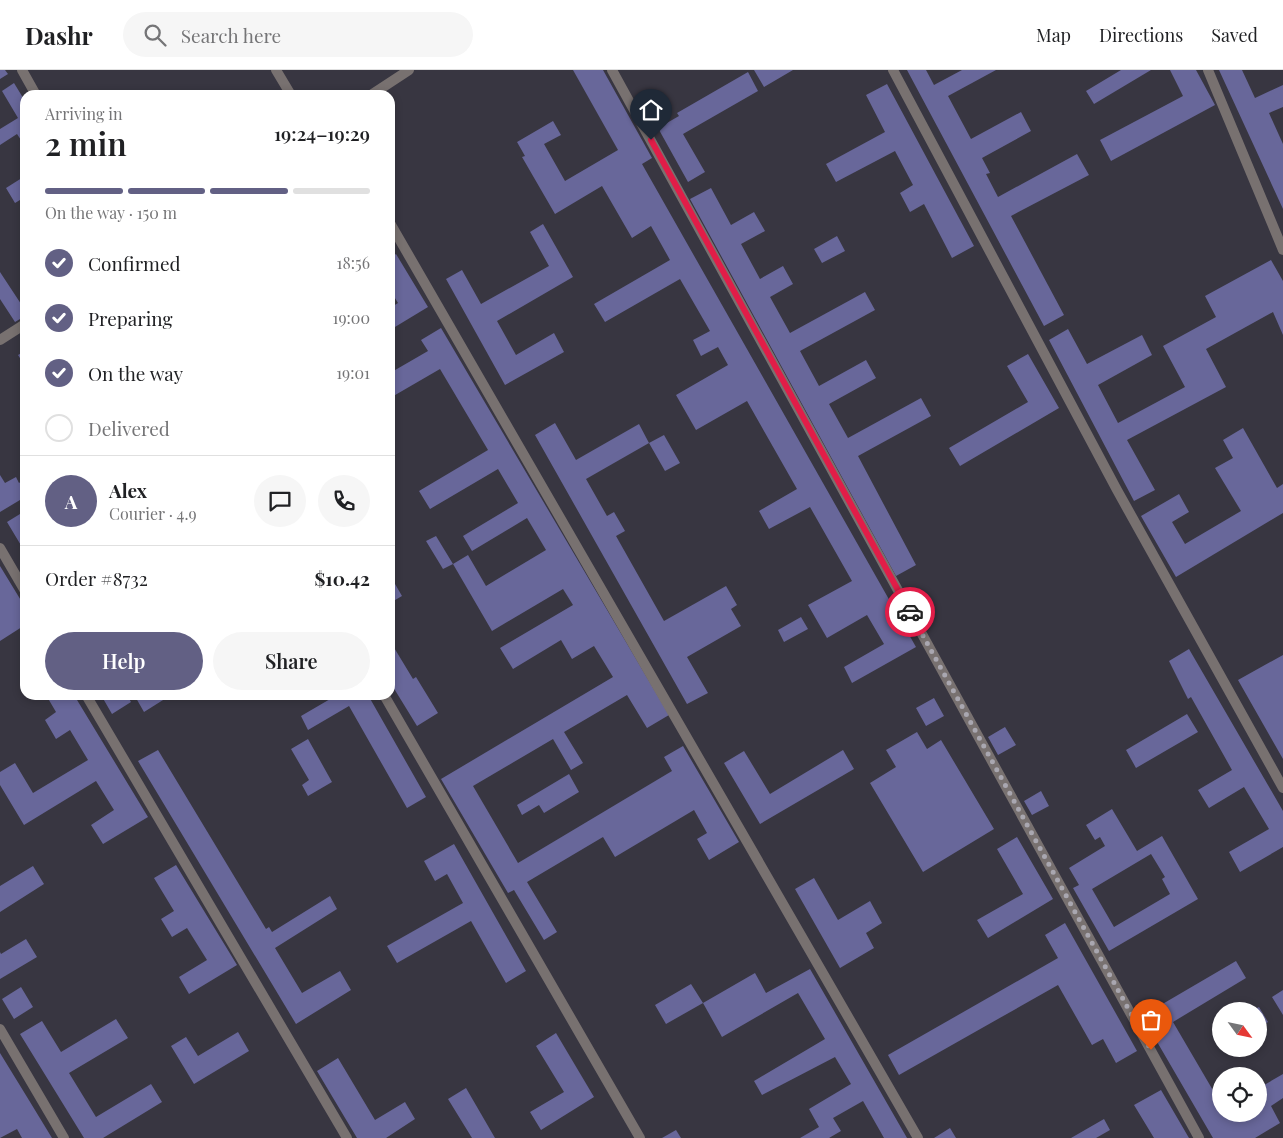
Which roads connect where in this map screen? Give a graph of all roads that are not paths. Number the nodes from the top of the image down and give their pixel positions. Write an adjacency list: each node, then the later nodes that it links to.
1 (22, 70): 7 (street)
2 (276, 70): 8 (street)
3 (409, 70): 9 (street)
4 (612, 70): 24 (street)
5 (893, 70): 18 (street)
6 (1208, 70): 11 (street)
7 (33, 90)
8 (289, 90)
9 (379, 90)
10 (395, 232): 23 (street)
11 (1283, 250)
12 (20, 327): 13 (street)
13 (0, 340)
14 (0, 548): 15 (street)
15 (20, 582)
16 (89, 700): 21 (street)
17 (387, 700): 22 (street)
18 (1283, 788)
19 (0, 1029): 20 (street)
20 (64, 1138)
21 (347, 1138)
22 (640, 1138)
23 (918, 1138)
24 (1199, 1138)

